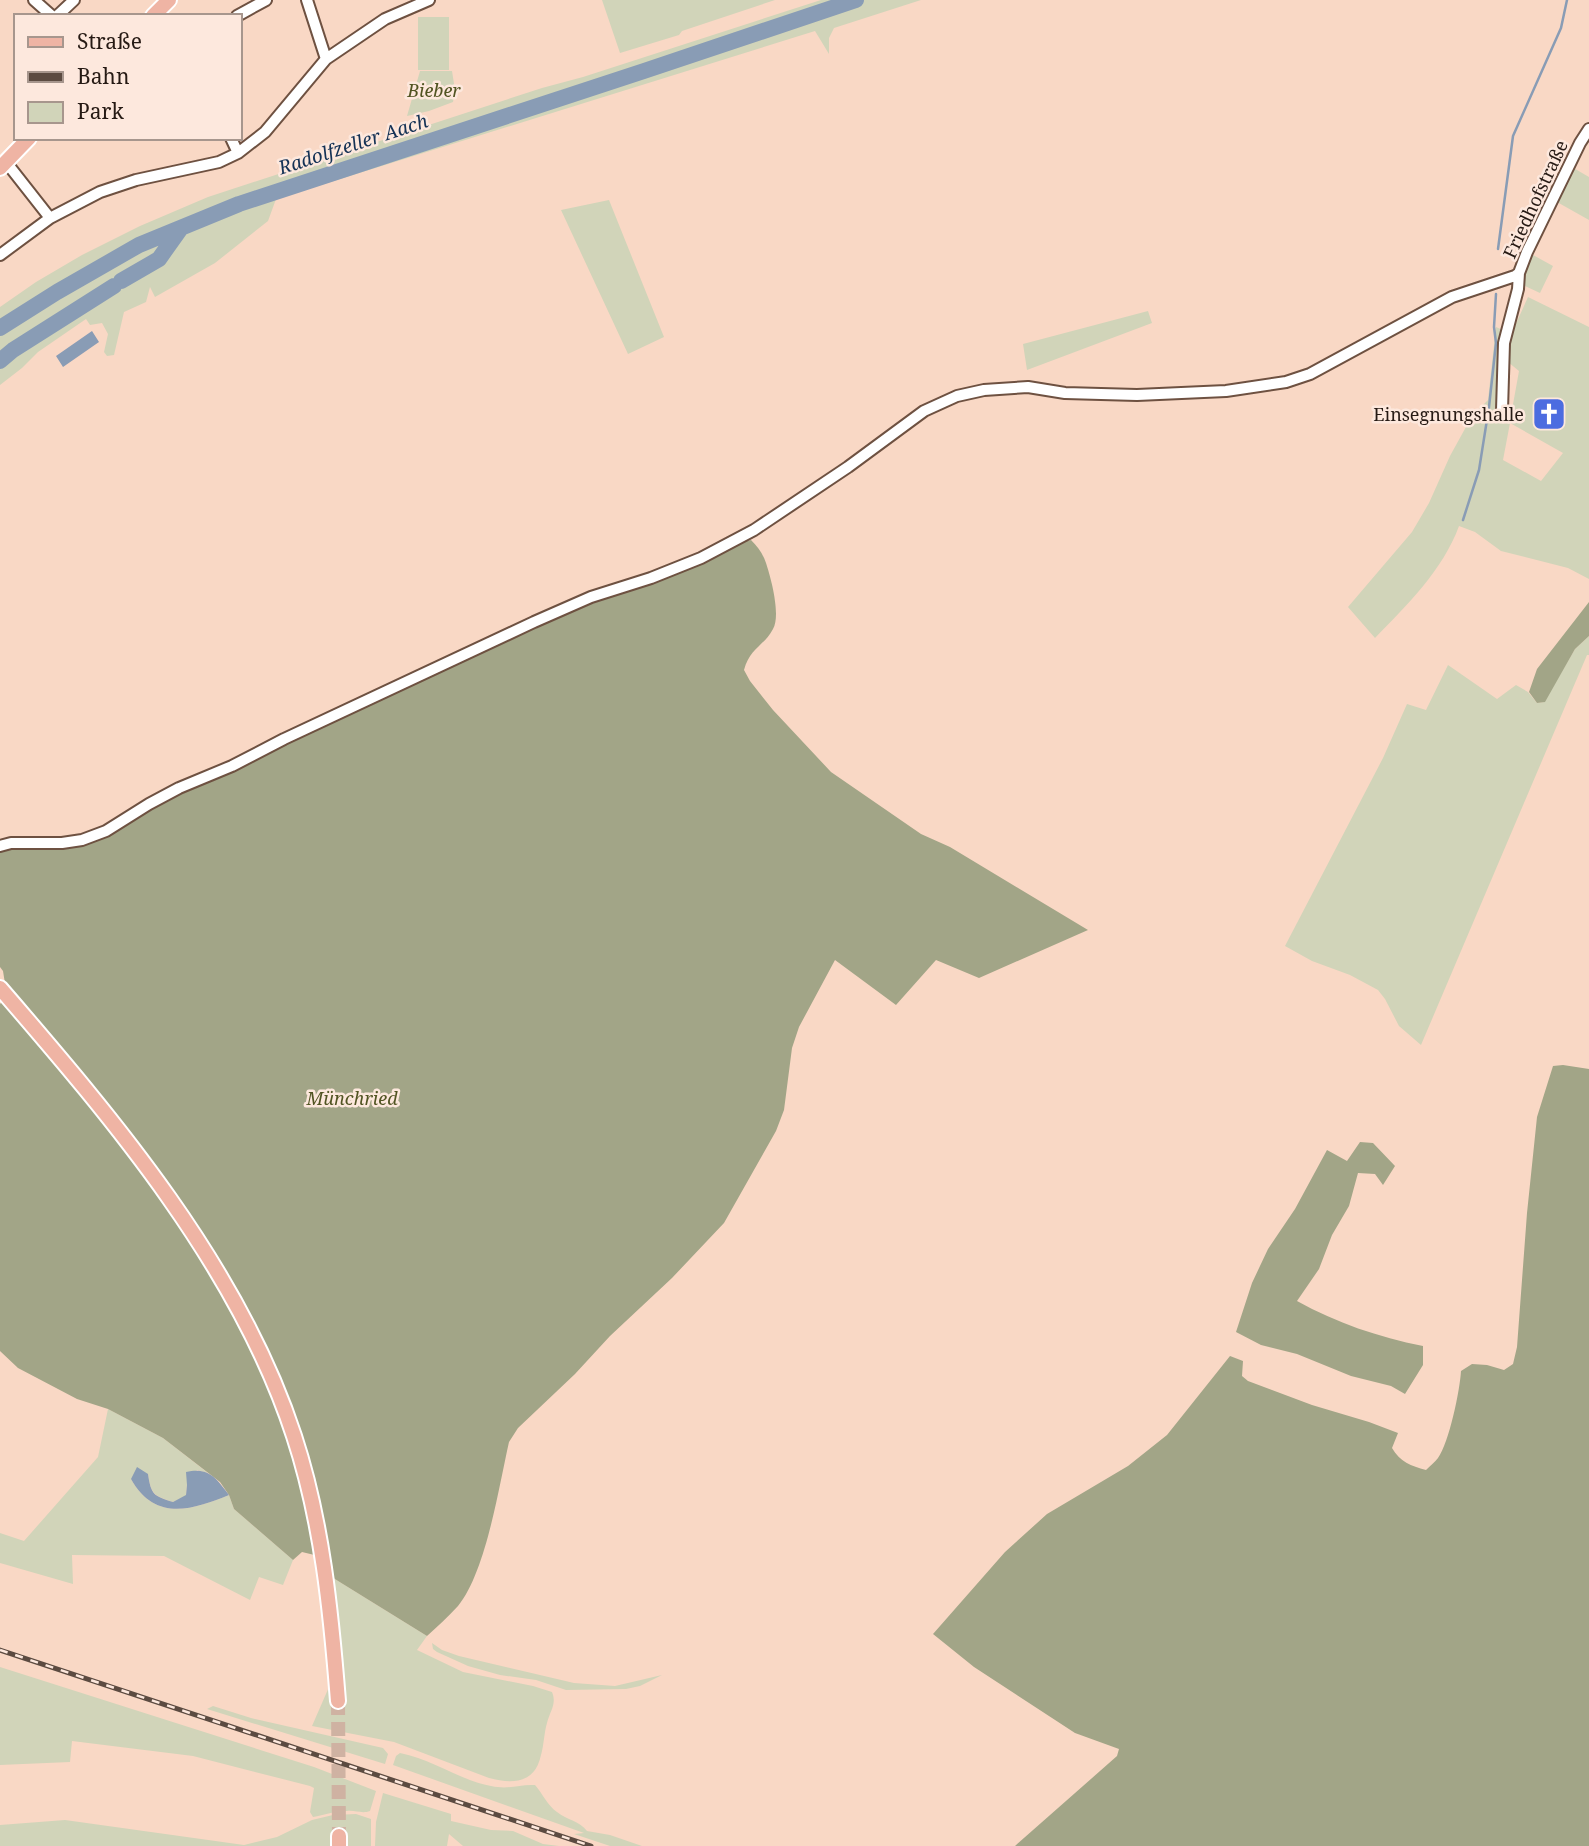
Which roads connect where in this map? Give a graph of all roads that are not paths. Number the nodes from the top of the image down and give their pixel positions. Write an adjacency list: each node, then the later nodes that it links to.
1 (34, 0): 7 (street)
2 (74, 0): 8 (street)
3 (169, 0): 9 (main road)
4 (266, 0): 10 (street)
5 (307, 0): 11 (street)
6 (429, 0): 11 (street)
7 (52, 14)
8 (57, 14)
9 (155, 14)
10 (241, 14)
11 (326, 59): 15 (street)
12 (1589, 129): 19 (street, Friedhofstraße)
13 (27, 140): 16 (main road)
14 (232, 140): 15 (street)
15 (238, 153): 17 (street)
16 (3, 165): 17 (street)
17 (50, 218): 18 (street)
18 (0, 255)
19 (1517, 276): 20 (street, Friedhofstraße); 21 (street)
20 (1502, 410)
21 (0, 846)
22 (0, 988): 23 (main road)
23 (338, 1701)

